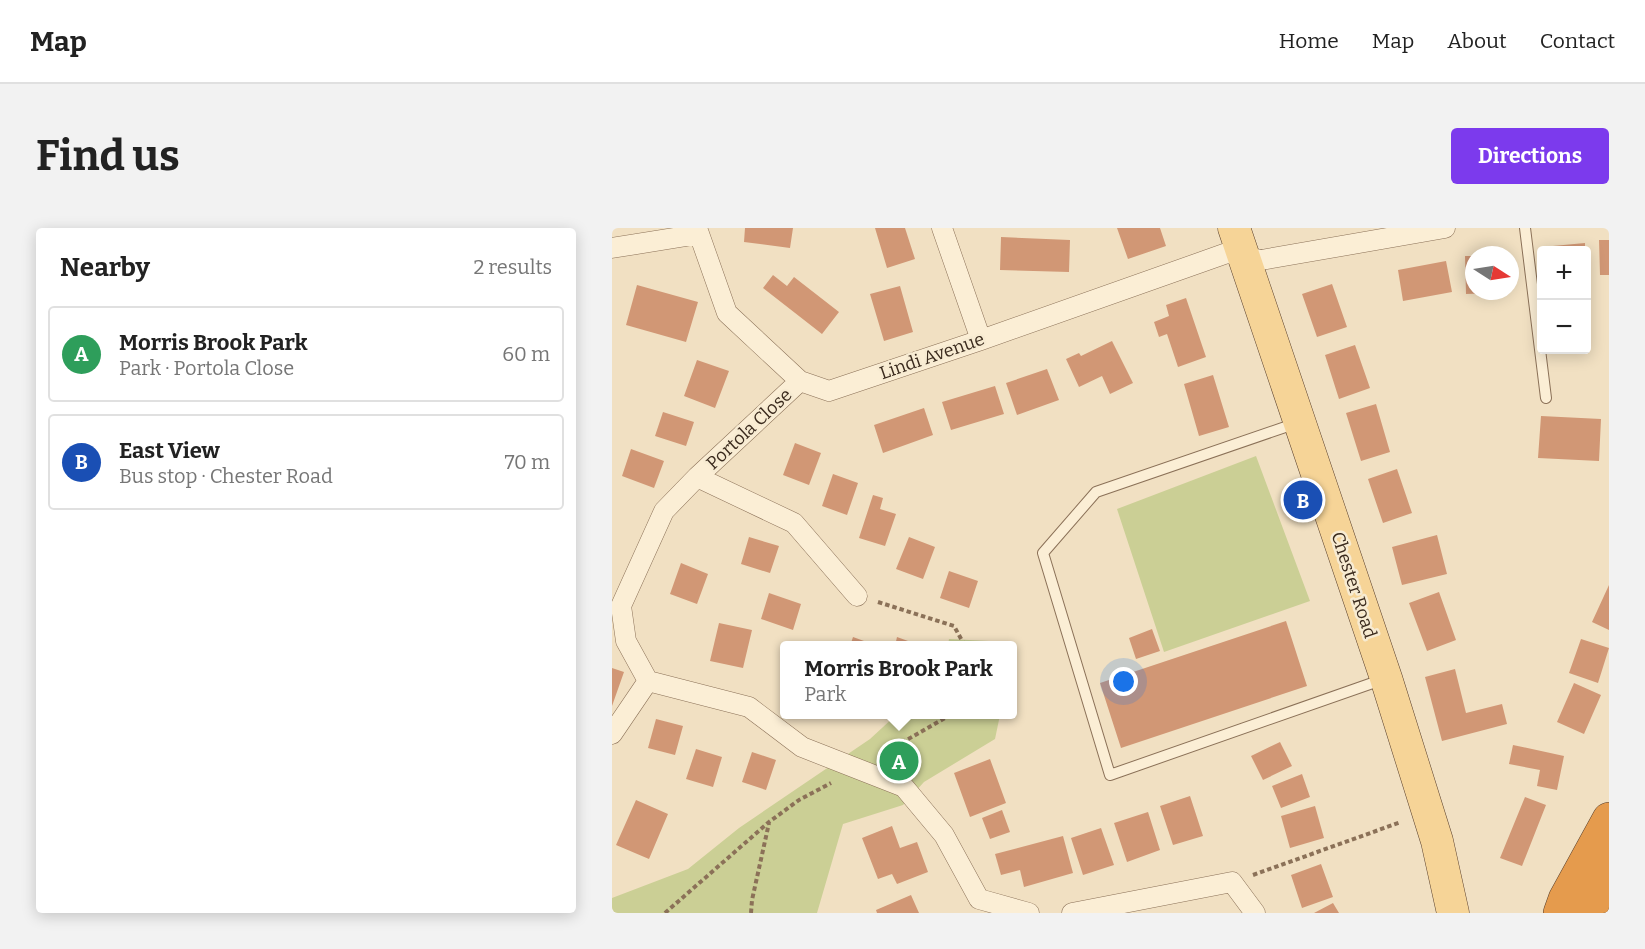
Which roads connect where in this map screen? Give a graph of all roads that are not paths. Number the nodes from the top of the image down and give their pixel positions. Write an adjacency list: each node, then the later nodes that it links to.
1 (942, 228): 7 (street)
2 (1445, 228): 5 (street, Lindi Avenue)
3 (1525, 228): 9 (lane)
4 (698, 231): 6 (street); 8 (street, Lindi Avenue)
5 (1239, 242): 7 (street, Lindi Avenue); 10 (main road, Chester Road)
6 (612, 248)
7 (981, 340): 8 (street, Lindi Avenue)
8 (800, 381): 11 (street, Portola Close)
9 (1546, 398)
10 (1300, 422): 14 (main road, Chester Road); 14 (lane)
11 (697, 477): 12 (street, Portola Close); 13 (street, Portola Close)
12 (857, 596)
13 (619, 638): 15 (street, Portola Close)
14 (1386, 678): 20 (main road, Chester Road)
15 (648, 681): 16 (street); 21 (street)
16 (612, 734)
17 (1609, 819): 19 (highway)
18 (1609, 846): 19 (highway)
19 (1568, 910)
20 (1469, 912)
21 (1029, 913)
22 (1072, 913): 23 (street)
23 (1255, 913)

